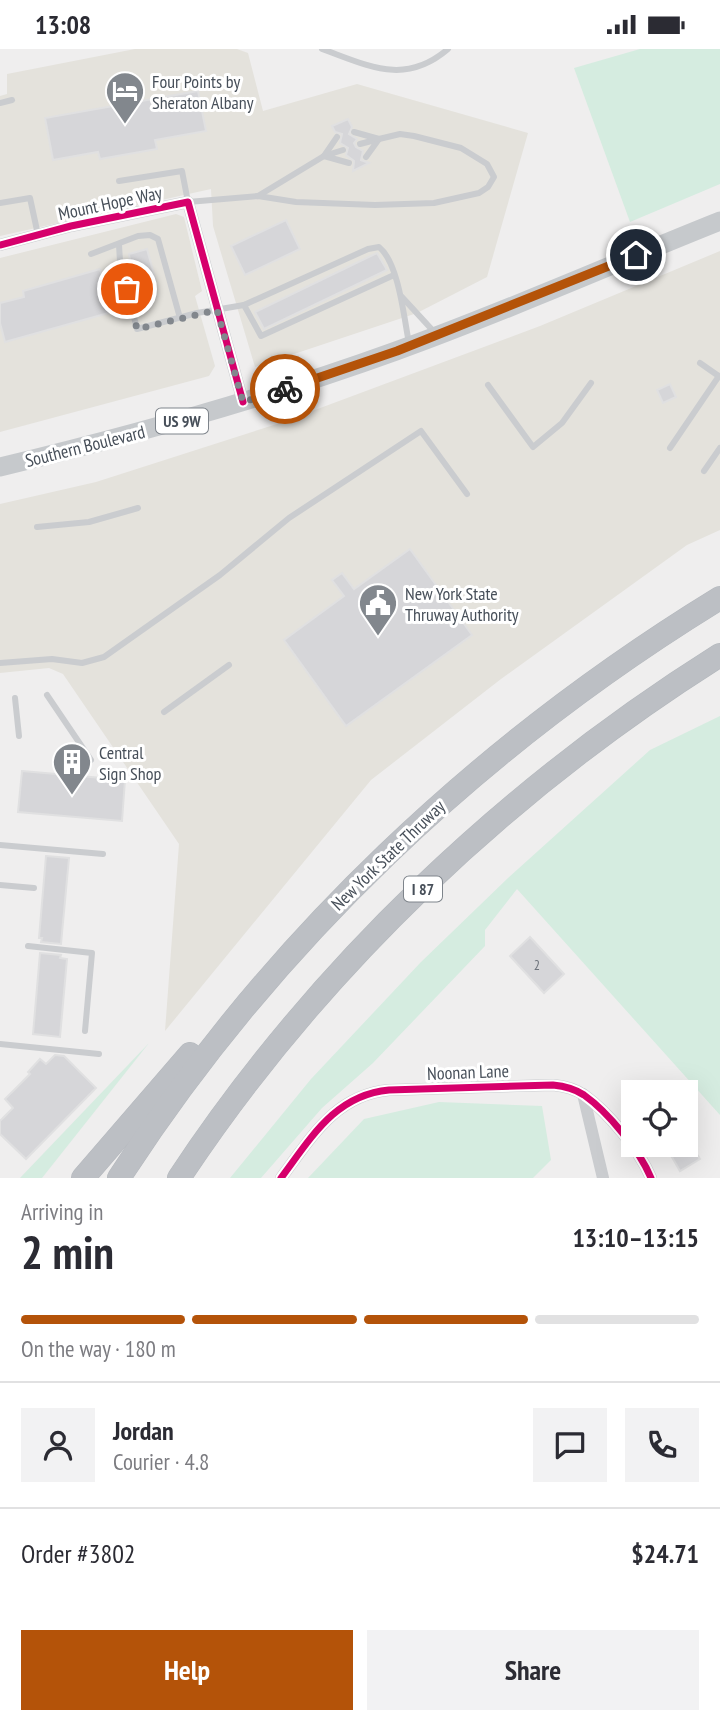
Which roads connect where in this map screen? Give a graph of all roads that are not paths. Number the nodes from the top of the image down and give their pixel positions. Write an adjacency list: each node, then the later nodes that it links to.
1 (323, 49): 2 (lane)
2 (447, 49)
3 (12, 100): 4 (lane)
4 (0, 103)
5 (354, 132): 7 (lane)
6 (337, 137): 10 (lane)
7 (379, 139): 8 (lane); 11 (lane); 14 (lane)
8 (360, 144)
9 (343, 150): 10 (lane)
10 (324, 156): 12 (lane); 14 (lane)
11 (366, 157)
12 (349, 163)
13 (120, 181): 15 (lane)
14 (258, 196): 15 (lane)
15 (188, 202): 18 (street, Mount Hope Way); 35 (street, Mount Hope Way)
16 (0, 203): 18 (lane)
17 (720, 221): 37 (main road, Southern Boulevard / US 9W)
18 (38, 235): 20 (street, Mount Hope Way)
19 (119, 244): 21 (lane); 36 (lane); 36 (lane)
20 (0, 245)
21 (91, 254)
22 (319, 272): 23 (lane); 24 (lane); 25 (lane)
23 (394, 275): 30 (lane); 33 (lane)
24 (306, 278): 26 (lane); 27 (lane)
25 (323, 279)
26 (290, 286): 28 (lane); 29 (lane)
27 (309, 286)
28 (277, 292): 31 (lane); 32 (lane)
29 (294, 293)
30 (402, 297): 37 (lane); 38 (lane)
31 (263, 298): 33 (lane); 34 (lane)
32 (281, 299)
33 (244, 305): 35 (lane)
34 (267, 306)
35 (217, 310): 36 (lane); 43 (street, Mount Hope Way)
36 (180, 317)
37 (437, 335): 38 (main road, Southern Boulevard / US 9W)
38 (410, 346): 43 (main road, Southern Boulevard / US 9W)
39 (700, 363): 40 (lane)
40 (720, 376): 44 (lane)
41 (591, 383): 42 (lane)
42 (488, 385)
43 (243, 402): 46 (main road, Southern Boulevard / US 9W)
44 (670, 448)
45 (720, 449): 47 (lane)
46 (0, 467)
47 (704, 471)
48 (467, 494): 53 (lane)
49 (138, 508): 50 (lane)
50 (37, 527)
51 (720, 598): 65 (highway, New York State Thruway)
52 (720, 655): 72 (highway, I 87)
53 (0, 663)
54 (229, 665): 57 (lane)
55 (47, 695): 59 (lane)
56 (15, 698): 58 (lane)
57 (164, 712)
58 (19, 736)
59 (91, 760)
60 (0, 845): 61 (lane)
61 (103, 854)
62 (0, 885): 63 (lane)
63 (34, 888)
64 (28, 946): 66 (lane)
65 (282, 962): 70 (highway); 71 (highway, New York State Thruway)
66 (85, 1031)
67 (0, 1044): 68 (lane)
68 (99, 1054)
69 (583, 1094): 73 (street, Noonan Lane); 74 (street); 75 (street, Noonan Lane)
70 (83, 1178)
71 (119, 1178)
72 (179, 1178)
73 (281, 1178)
74 (603, 1178)
75 (651, 1178)

